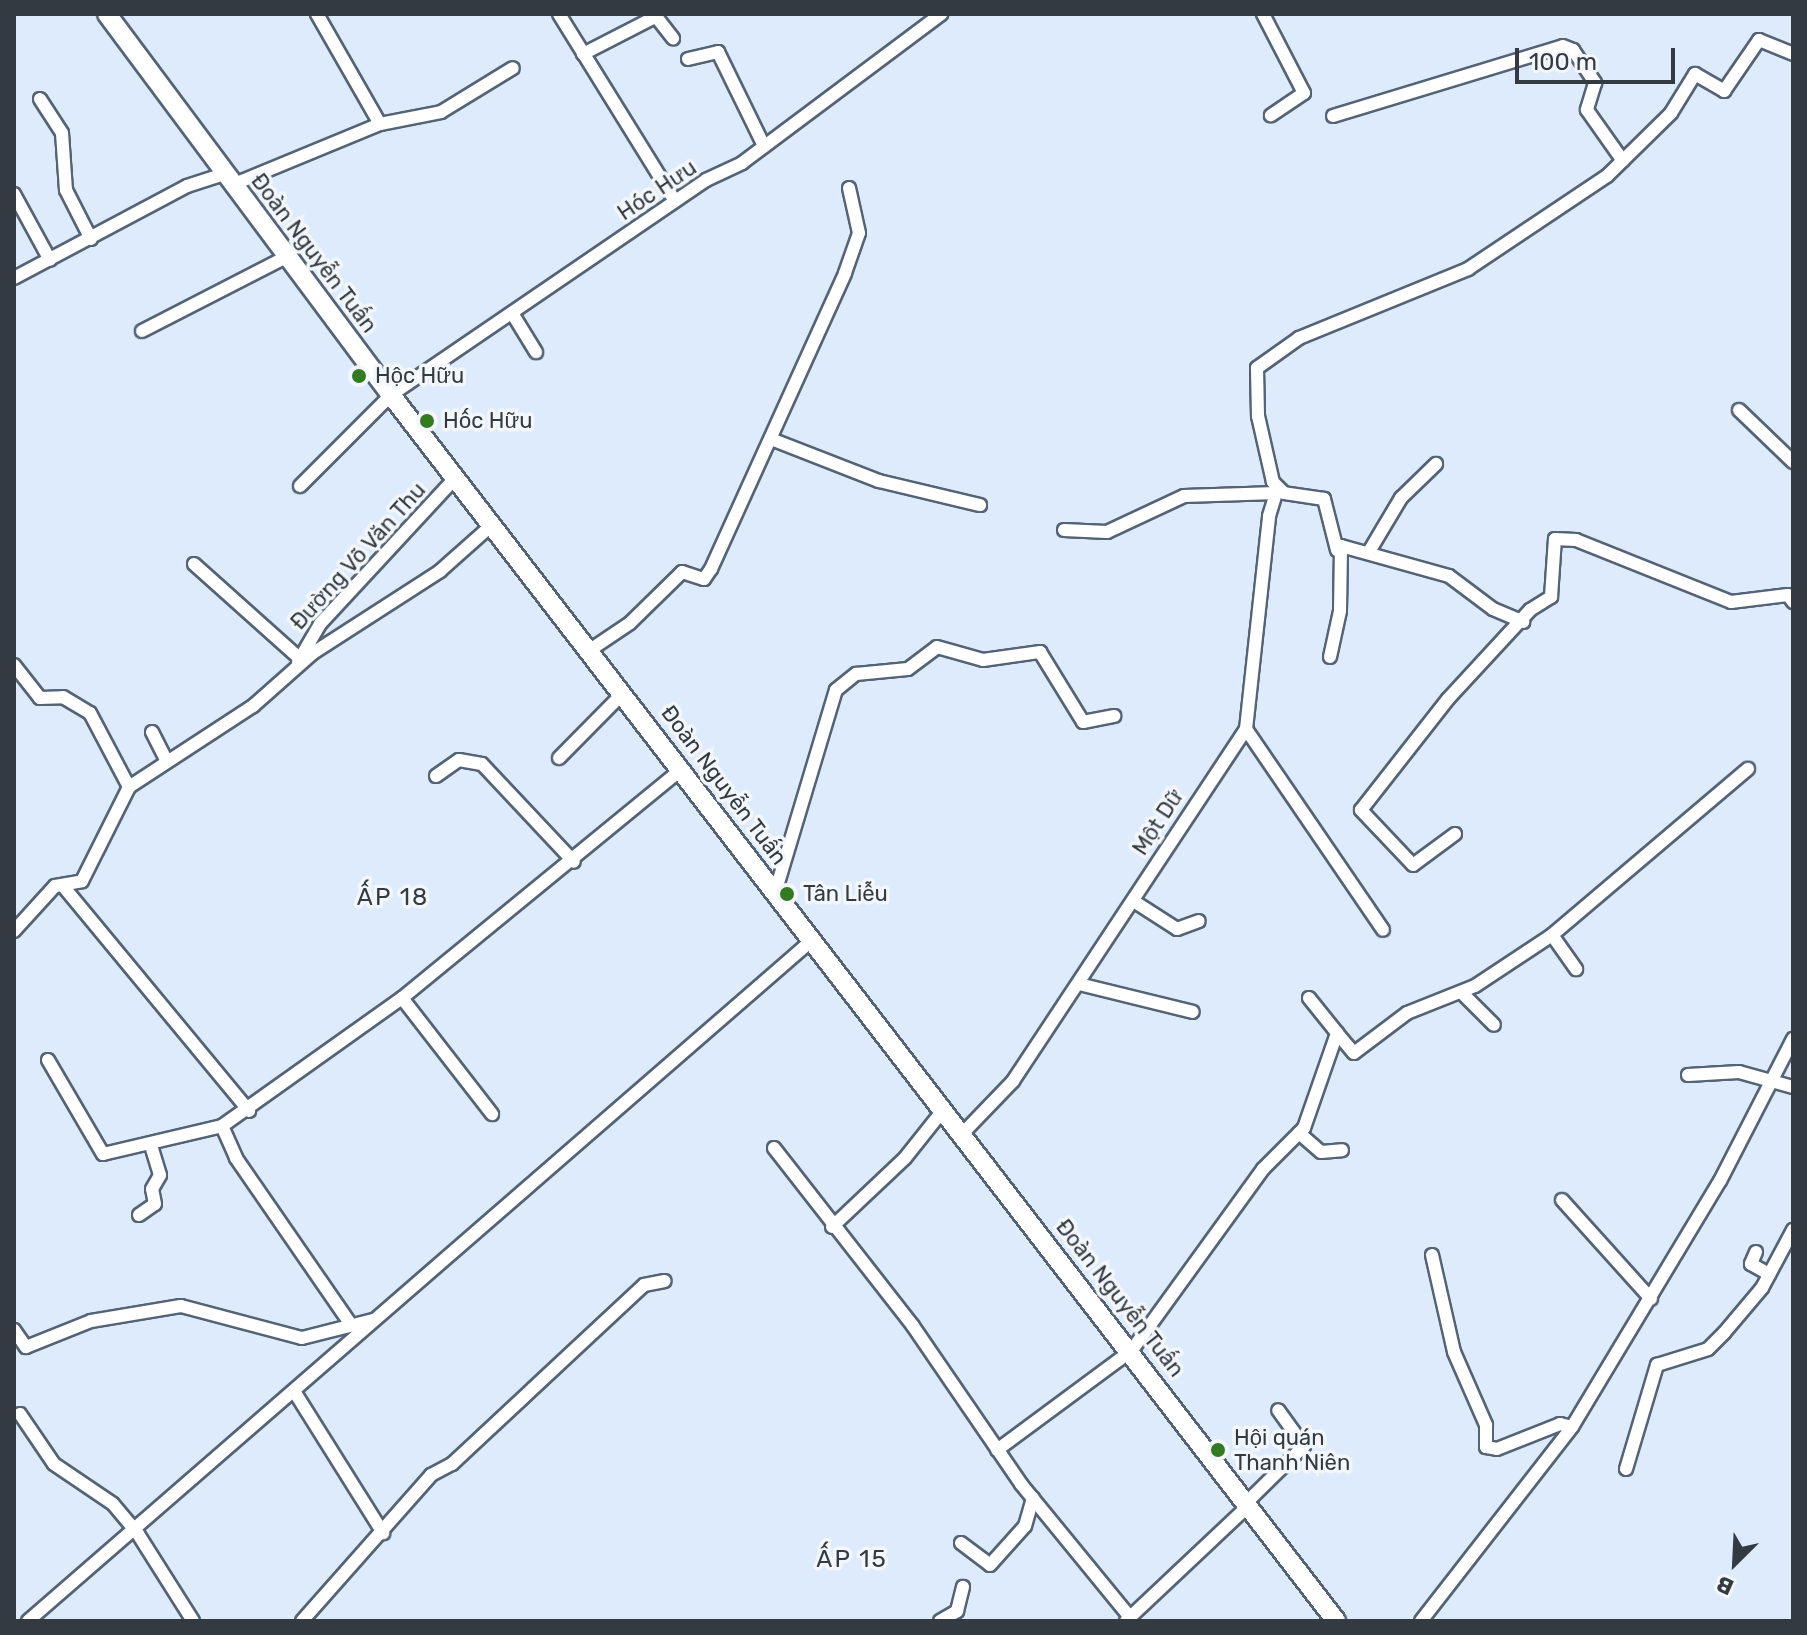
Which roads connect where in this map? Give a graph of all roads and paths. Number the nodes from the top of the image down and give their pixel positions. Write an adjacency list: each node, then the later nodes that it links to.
1 (107, 14): 18 (main road, Đoàn Nguyễn Tuấn)
2 (317, 14): 15 (street)
3 (559, 14): 8 (street)
4 (941, 14): 16 (street, Hóc Hưu)
5 (1263, 14): 13 (street)
6 (654, 16): 7 (street); 8 (street)
7 (673, 38)
8 (583, 54): 21 (street)
9 (1793, 54): 17 (street, Một Dữ)
10 (688, 59): 16 (street)
11 (513, 68): 15 (street)
12 (40, 99): 22 (street)
13 (1271, 115)
14 (1333, 116): 17 (street)
15 (380, 124): 18 (street)
16 (764, 146): 21 (street, Hóc Hưu)
17 (1623, 161): 36 (street, Một Dữ)
18 (228, 179): 22 (street); 23 (main road, Đoàn Nguyễn Tuấn)
19 (849, 188): 31 (street)
20 (14, 194): 24 (street)
21 (675, 201): 26 (street, Hóc Hưu)
22 (91, 239): 24 (street)
23 (288, 256): 27 (street); 29 (main road, Đoàn Nguyễn Tuấn)
24 (50, 260): 25 (street)
25 (14, 278)
26 (512, 313): 28 (street); 29 (street, Hóc Hưu)
27 (142, 331)
28 (536, 352)
29 (391, 395): 34 (main road, Đoàn Nguyễn Tuấn); 35 (street, Hóc Hưu)
30 (1739, 410): 32 (street)
31 (771, 439): 37 (street); 45 (street)
32 (1793, 462)
33 (1436, 464): 41 (street)
34 (456, 477): 38 (main road, Đoàn Nguyễn Tuấn); 47 (street, Đường Võ Văn Thu)
35 (300, 486)
36 (1277, 492): 39 (street); 40 (street); 51 (street, Một Dữ)
37 (980, 505)
38 (493, 524): 45 (main road, Đoàn Nguyễn Tuấn); 47 (street)
39 (1064, 530)
40 (1337, 550): 41 (street); 46 (street)
41 (1370, 550): 44 (street)
42 (194, 564): 47 (street)
43 (1791, 595): 44 (street)
44 (1523, 622): 59 (street)
45 (590, 650): 49 (main road, Đoàn Nguyễn Tuấn)
46 (1330, 657)
47 (298, 661): 54 (street)
48 (14, 665): 58 (street)
49 (623, 693): 53 (street); 55 (main road, Đoàn Nguyễn Tuấn)
50 (1114, 716): 62 (street)
51 (1246, 729): 63 (street, Một Dữ); 65 (street)
52 (152, 732): 54 (street)
53 (559, 758)
54 (167, 761): 58 (street)
55 (682, 769): 60 (street); 62 (main road, Đoàn Nguyễn Tuấn)
56 (1748, 769): 67 (street)
57 (436, 776): 60 (street)
58 (129, 787): 61 (street)
59 (1455, 834)
60 (574, 862): 72 (street)
61 (63, 886): 66 (street); 83 (street)
62 (775, 893): 68 (main road, Đoàn Nguyễn Tuấn)
63 (1135, 902): 64 (street); 70 (street, Một Dữ)
64 (1199, 921)
65 (1383, 930)
66 (14, 931)
67 (1552, 935): 69 (street); 71 (street)
68 (811, 941): 82 (main road, Đoàn Nguyễn Tuấn); 100 (street)
69 (1576, 969)
70 (1079, 984): 74 (street); 86 (street, Một Dữ)
71 (1462, 993): 75 (street); 76 (street)
72 (402, 998): 83 (street); 84 (street)
73 (1309, 998): 76 (street)
74 (1193, 1012)
75 (1494, 1025)
76 (1337, 1033): 87 (street)
77 (1793, 1039): 80 (street)
78 (48, 1060): 88 (street)
79 (1688, 1075): 80 (street)
80 (1773, 1086): 81 (street); 99 (street)
81 (1793, 1087)
82 (944, 1109): 86 (main road, Đoàn Nguyễn Tuấn); 93 (street)
83 (249, 1111): 85 (street)
84 (492, 1114)
85 (222, 1126): 88 (street); 101 (street)
86 (963, 1133): 103 (main road, Đoàn Nguyễn Tuấn)
87 (1299, 1133): 90 (street); 103 (street)
88 (151, 1145): 92 (street)
89 (774, 1148): 93 (street)
90 (1342, 1150)
91 (1562, 1200): 99 (street)
92 (139, 1215)
93 (832, 1227): 108 (street)
94 (1793, 1230): 97 (street)
95 (1756, 1252): 97 (street)
96 (1432, 1255): 107 (street)
97 (1769, 1274): 109 (street)
98 (665, 1281): 113 (street)
99 (1651, 1299): 107 (street)
100 (373, 1320): 101 (street); 104 (street)
101 (350, 1323): 102 (street)
102 (14, 1330)
103 (1132, 1350): 108 (street); 111 (main road, Đoàn Nguyễn Tuấn)
104 (294, 1391): 112 (street); 113 (street)
105 (1278, 1410): 111 (street)
106 (20, 1414): 112 (street)
107 (1572, 1427): 122 (street)
108 (997, 1450): 110 (street)
109 (1626, 1469)
110 (1033, 1498): 114 (street); 116 (street)
111 (1246, 1506): 116 (street); 121 (main road, Đoàn Nguyễn Tuấn)
112 (133, 1528): 117 (street); 118 (street)
113 (383, 1533): 119 (street)
114 (961, 1543)
115 (963, 1587): 120 (street)
116 (1128, 1619)
117 (28, 1621)
118 (193, 1621)
119 (302, 1621)
120 (940, 1621)
121 (1336, 1621)
122 (1421, 1621)

